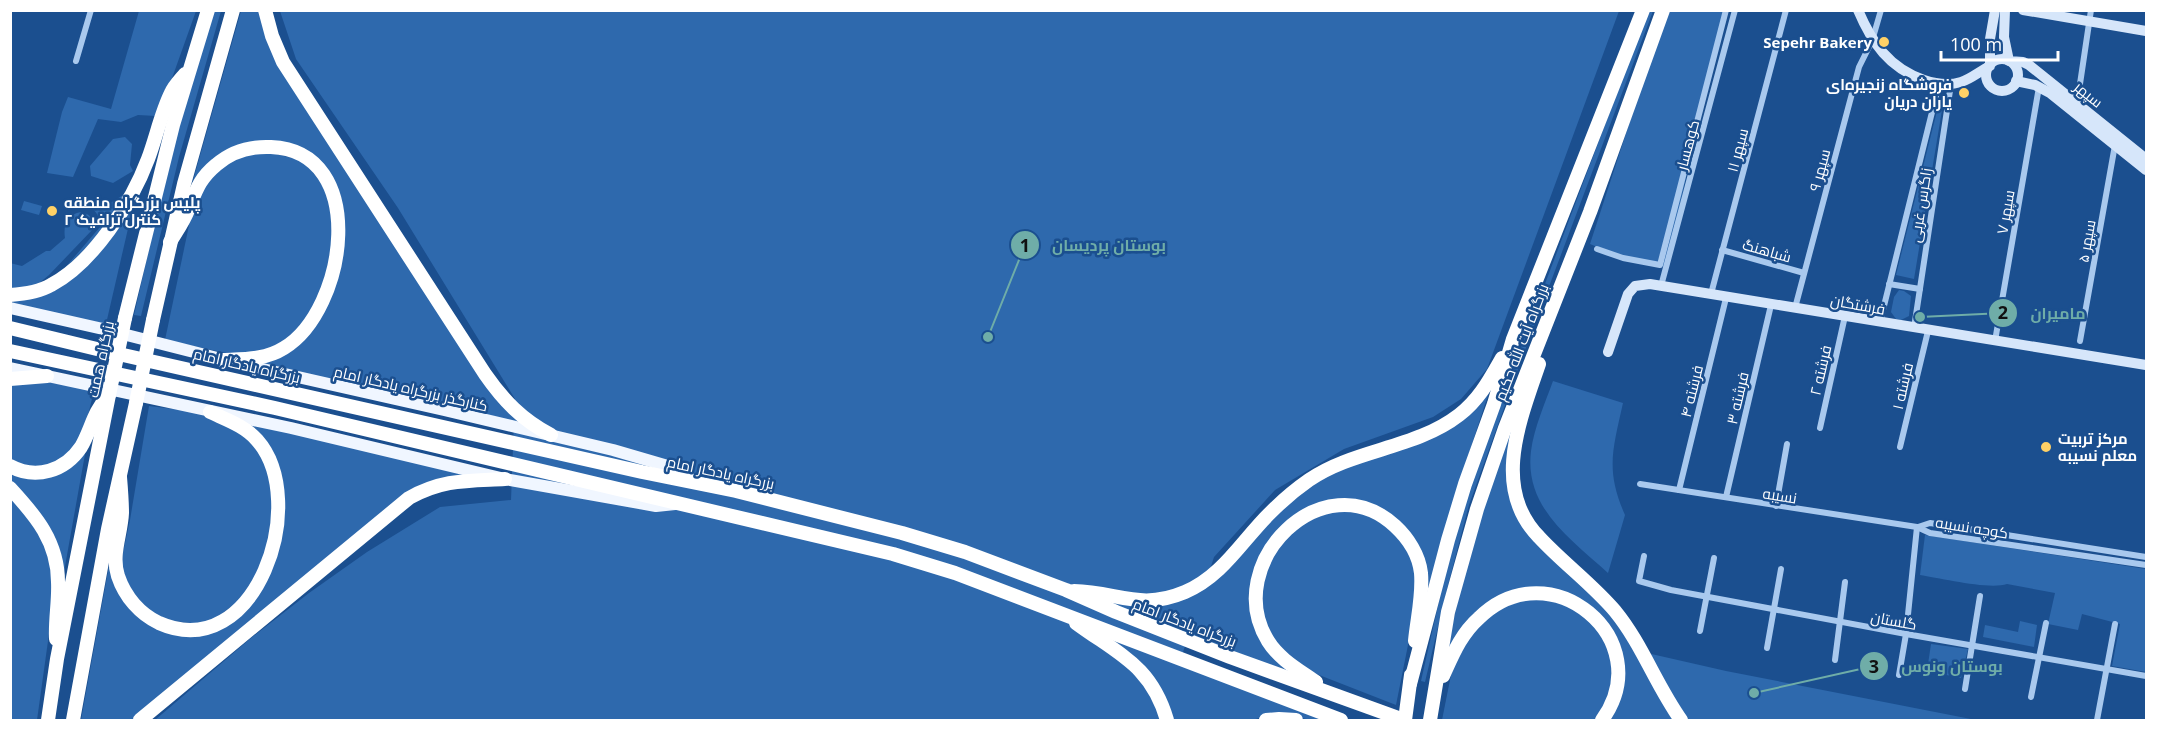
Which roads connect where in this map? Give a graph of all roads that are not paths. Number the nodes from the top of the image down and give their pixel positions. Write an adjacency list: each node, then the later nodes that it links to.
1 (91, 10): 20 (street)
2 (208, 10): 22 (highway, بزرگراه همت)
3 (233, 10): 34 (highway)
4 (265, 10): 65 (highway)
5 (1642, 10): 52 (highway, بزرگراه آیت الله حکیم)
6 (1664, 10): 33 (highway, بزرگراه آیت الله حکیم)
7 (1726, 10): 35 (street)
8 (1735, 10): 39 (street, کوهسار)
9 (1786, 10): 36 (street, سپهر ۱۱)
10 (1858, 10): 19 (street)
11 (1881, 10): 19 (street, سپهر ۹)
12 (1995, 10): 18 (street)
13 (2005, 10): 17 (street)
14 (2023, 10): 15 (street)
15 (2090, 16): 16 (street); 29 (street)
16 (2146, 31)
17 (2004, 37): 18 (street); 21 (street)
18 (1990, 39): 23 (street)
19 (1872, 40): 27 (street); 37 (street, سپهر ۹)
20 (76, 61)
21 (2008, 61): 23 (street); 24 (street); 25 (street, سپهر)
22 (191, 65): 41 (highway); 62 (highway, بزرگراه همت, bridge)
23 (1989, 66): 26 (street); 28 (street)
24 (2016, 81): 25 (street, سپهر); 28 (street)
25 (2041, 81): 29 (street, سپهر); 53 (street, سپهر ۷)
26 (1956, 83): 27 (street); 28 (street); 40 (street, زاگرس غربی)
27 (1939, 84): 38 (street, زاگرس غربی)
28 (1991, 86)
29 (2076, 108): 30 (street, سپهر)
30 (2116, 140): 31 (street, سپهر); 32 (street, سپهر); 54 (street, سپهر ۵)
31 (2146, 159)
32 (2146, 170)
33 (1590, 212): 108 (highway, بزرگراه آیت الله حکیم); 120 (highway)
34 (170, 242): 57 (highway); 69 (highway, bridge)
35 (1598, 249)
36 (1722, 250): 37 (street, شباهنگ); 42 (street, سپهر ۱۱)
37 (1804, 273): 46 (street, سپهر ۹)
38 (1889, 284): 40 (street); 48 (street, زاگرس غربی)
39 (1661, 286): 42 (street, فرشتگان); 56 (street, فرشتگان)
40 (1920, 289): 50 (street, زاگرس غربی)
41 (10, 295)
42 (1711, 295): 43 (street, فرشتگان)
43 (1726, 298): 44 (street, فرشتگان); 74 (street, فرشته ۴)
44 (1771, 305): 46 (street, فرشتگان); 75 (street, فرشته ۳)
45 (10, 308): 57 (main road, کنارگذر بزرگراه یادگار امام)
46 (1795, 308): 47 (street, فرشتگان)
47 (1845, 316): 48 (street, فرشتگان); 64 (street, فرشته ۲)
48 (1880, 323): 50 (street, فرشتگان)
49 (10, 328): 71 (highway, بزرگراه یادگار امام)
50 (1914, 329): 51 (street, فرشتگان)
51 (1928, 331): 53 (street, فرشتگان); 67 (street, فرشته ۱)
52 (1513, 339): 87 (highway); 105 (highway, بزرگراه آیت الله حکیم)
53 (1995, 341): 58 (street, فرشتگان)
54 (2080, 341)
55 (10, 351): 76 (highway)
56 (1608, 352)
57 (222, 360): 65 (main road, کنارگذر بزرگراه یادگار امام)
58 (2146, 365)
59 (10, 368): 60 (main road)
60 (46, 376): 61 (highway); 63 (main road)
61 (10, 379)
62 (109, 395): 68 (highway); 100 (highway, بزرگراه همت)
63 (210, 412): 69 (highway); 70 (main road)
64 (1820, 428)
65 (551, 435): 71 (main road, کنارگذر بزرگراه یادگار امام)
66 (1787, 444): 77 (street)
67 (1900, 447)
68 (10, 466)
69 (120, 477): 111 (highway)
70 (505, 479): 76 (main road); 112 (highway)
71 (696, 483): 87 (highway, بزرگراه یادگار امام)
72 (1640, 484): 74 (street, نسیبه)
73 (10, 488): 100 (highway)
74 (1679, 490): 75 (street, نسیبه)
75 (1726, 497): 77 (street, نسیبه)
76 (683, 503): 91 (highway)
77 (1776, 507): 78 (street, نسیبه)
78 (1917, 527): 79 (street, کوچه نسیبه); 81 (street, کوچه نسیبه); 96 (street)
79 (2094, 549): 81 (street); 82 (street, کوچه نسیبه)
80 (1644, 556): 89 (street, گلستان)
81 (2092, 557): 84 (street, کوچه نسیبه)
82 (2146, 557)
83 (1714, 558): 89 (street)
84 (2146, 565)
85 (1780, 569): 90 (street)
86 (1845, 582): 92 (street)
87 (1066, 590): 107 (highway, بزرگراه یادگار امام)
88 (1980, 596): 97 (street)
89 (1707, 597): 90 (street, گلستان); 95 (street)
90 (1773, 610): 92 (street, گلستان); 98 (street)
91 (1062, 613): 113 (highway); 116 (highway)
92 (1840, 622): 96 (street, گلستان); 101 (street)
93 (2046, 623): 99 (street)
94 (2115, 624): 102 (street)
95 (1700, 631)
96 (1906, 634): 97 (street, گلستان); 103 (street)
97 (1974, 645): 99 (street, گلستان); 106 (street)
98 (1767, 648)
99 (2039, 657): 102 (street, گلستان); 109 (street)
100 (57, 660): 110 (highway, بزرگراه همت)
101 (1835, 660)
102 (2106, 669): 104 (street, گلستان); 121 (street)
103 (1899, 675)
104 (2146, 676)
105 (1410, 684): 107 (highway); 117 (highway)
106 (1965, 689)
107 (1333, 693): 117 (highway, بزرگراه یادگار امام)
108 (1434, 694): 118 (highway, بزرگراه آیت الله حکیم); 119 (highway)
109 (2031, 697)
110 (48, 720)
111 (73, 720)
112 (140, 720)
113 (1167, 720)
114 (1266, 720): 115 (highway)
115 (1296, 720)
116 (1341, 720)
117 (1404, 720)
118 (1430, 720)
119 (1602, 720)
120 (1681, 720)
121 (2097, 720)

